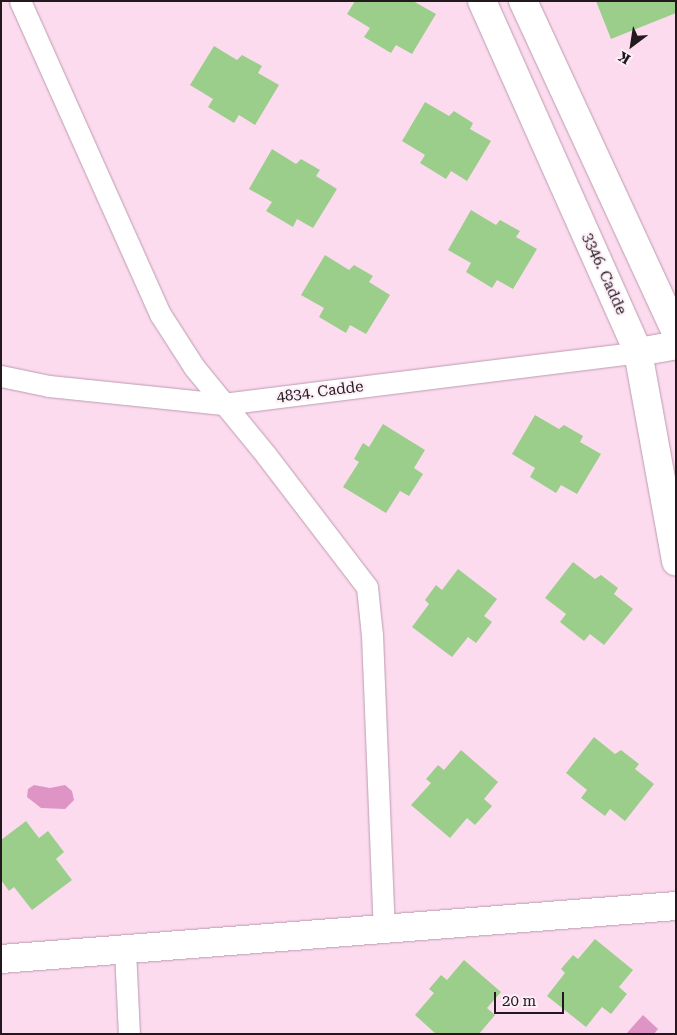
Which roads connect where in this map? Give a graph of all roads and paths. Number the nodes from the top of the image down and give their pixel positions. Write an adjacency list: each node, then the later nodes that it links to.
1 (20, 1): 8 (street)
2 (482, 1): 6 (street, 3346. Cadde)
3 (523, 1): 4 (street)
4 (676, 332)
5 (676, 345): 6 (street)
6 (638, 352): 8 (street, 4834. Cadde); 9 (street, 3346. Cadde)
7 (1, 376): 8 (street, 4834. Cadde)
8 (223, 404): 11 (street)
9 (676, 562)
10 (676, 906): 11 (street)
11 (384, 931): 12 (street)
12 (125, 950): 13 (street); 14 (street)
13 (1, 959)
14 (130, 1034)

